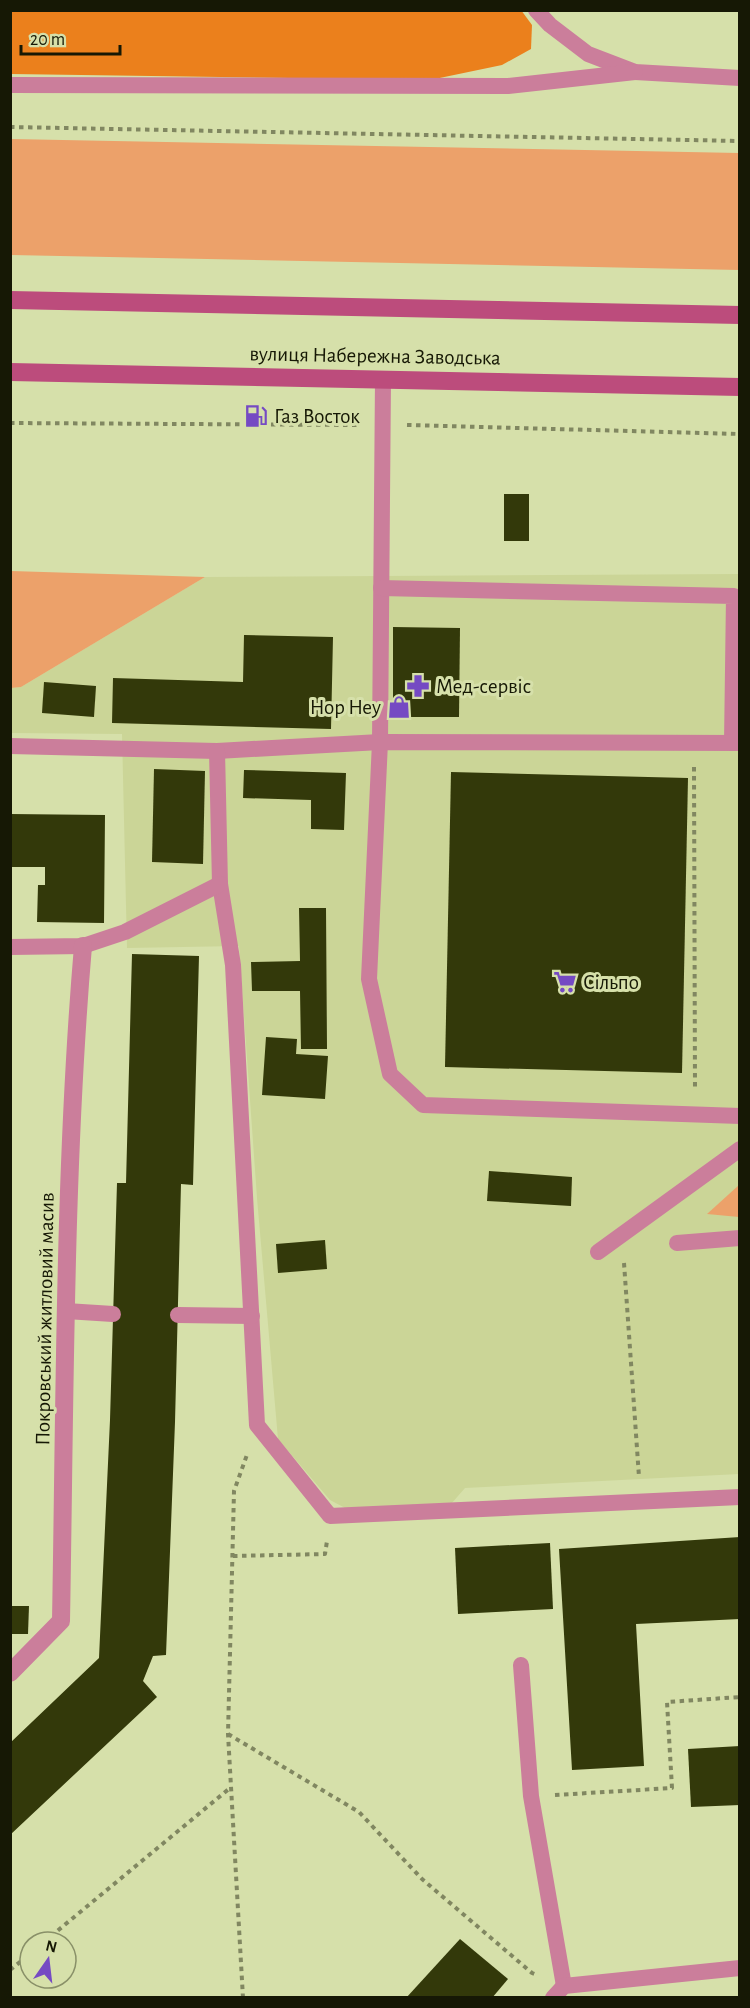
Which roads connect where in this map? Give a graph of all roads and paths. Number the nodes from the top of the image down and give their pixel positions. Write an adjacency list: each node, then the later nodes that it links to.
1 (536, 10): 2 (lane)
2 (635, 72): 3 (lane); 4 (lane)
3 (740, 78)
4 (10, 85)
5 (10, 127): 6 (path)
6 (740, 141)
7 (10, 300): 8 (main road)
8 (740, 315)
9 (10, 372): 10 (main road, вулиця Набережна Заводська)
10 (383, 379): 11 (main road, вулиця Набережна Заводська); 13 (lane)
11 (740, 387)
12 (10, 423): 13 (path)
13 (382, 425): 14 (path); 15 (lane)
14 (740, 434)
15 (381, 588): 16 (lane); 17 (lane)
16 (380, 742): 18 (lane); 20 (lane); 24 (lane)
17 (736, 743): 18 (lane)
18 (694, 744): 24 (path)
19 (10, 746): 20 (lane)
20 (217, 751): 21 (lane)
21 (220, 884): 22 (lane); 34 (lane)
22 (83, 945): 23 (lane); 31 (street, Покровський житловий масив)
23 (10, 947)
24 (695, 1114): 25 (lane)
25 (740, 1116)
26 (740, 1149): 29 (lane)
27 (740, 1238): 28 (lane)
28 (677, 1243)
29 (598, 1252)
30 (623, 1252): 37 (path)
31 (66, 1311): 32 (lane); 41 (street, Покровський житловий масив)
32 (113, 1314)
33 (178, 1315): 34 (lane)
34 (252, 1316): 35 (lane)
35 (257, 1425): 38 (lane); 39 (path)
36 (740, 1497): 37 (lane)
37 (641, 1501): 38 (lane)
38 (330, 1516): 39 (path)
39 (233, 1556): 43 (path)
40 (521, 1665): 45 (lane)
41 (10, 1672)
42 (740, 1697): 45 (path)
43 (228, 1734): 44 (path); 48 (path)
44 (231, 1788): 46 (path); 49 (path)
45 (531, 1796): 48 (lane)
46 (59, 1930)
47 (740, 1968): 48 (lane)
48 (558, 1992)
49 (243, 1998)

